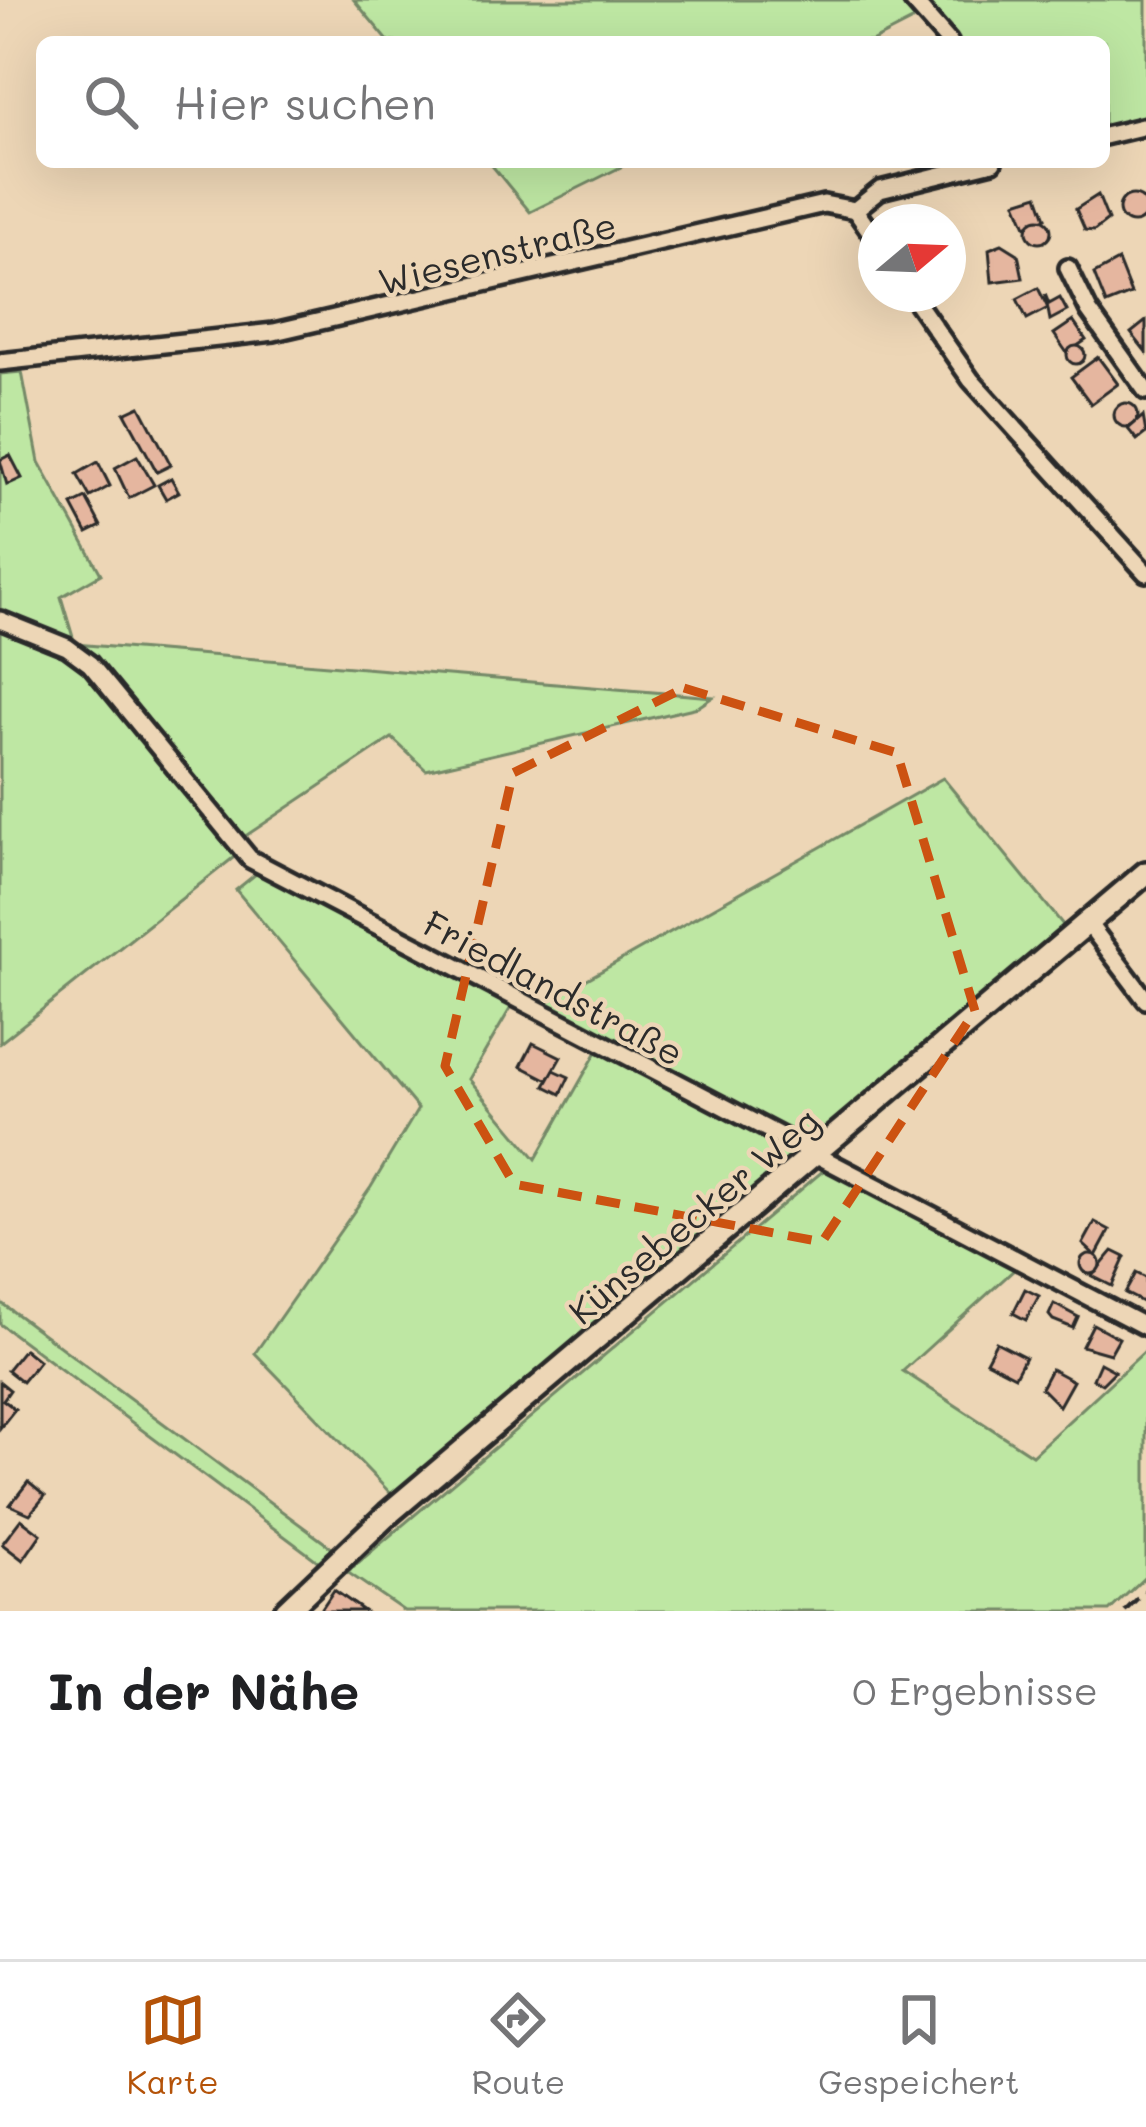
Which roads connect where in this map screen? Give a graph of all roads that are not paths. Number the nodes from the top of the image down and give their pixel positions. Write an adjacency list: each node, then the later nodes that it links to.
1 (912, 0): 2 (street)
2 (944, 36)
3 (1146, 126): 4 (street)
4 (1110, 135)
5 (969, 168): 6 (street, Wiesenstraße)
6 (855, 211): 7 (street); 10 (street, Wiesenstraße)
7 (858, 215)
8 (1067, 268): 11 (street)
9 (924, 312): 12 (street)
10 (0, 362)
11 (1146, 391)
12 (1146, 573)
13 (0, 620): 17 (street, Friedlandstraße)
14 (1146, 873): 15 (street, Künsebecker Weg)
15 (1088, 923): 16 (street); 17 (street, Künsebecker Weg)
16 (1146, 1000)
17 (814, 1156): 18 (street, Friedlandstraße); 19 (street, Künsebecker Weg)
18 (1146, 1327)
19 (286, 1611)

